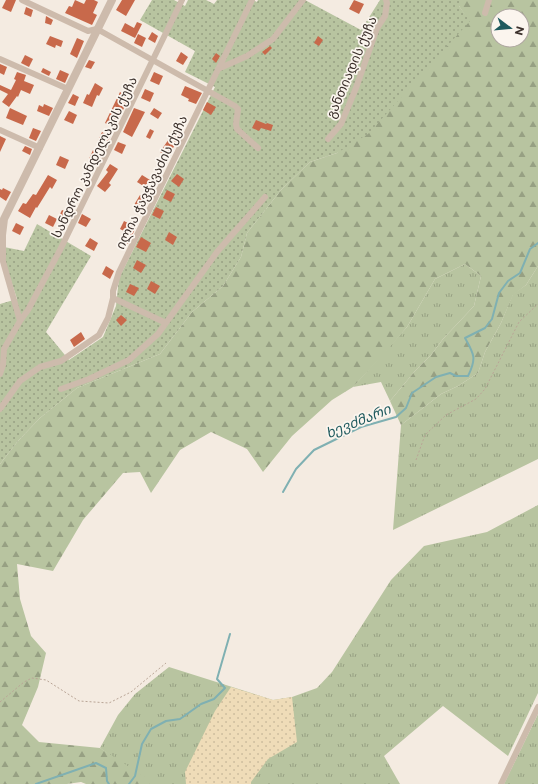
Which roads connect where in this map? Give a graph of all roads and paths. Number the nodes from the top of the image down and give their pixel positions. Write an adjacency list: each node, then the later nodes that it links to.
1 (22, 0): 9 (street)
2 (112, 0): 9 (street)
3 (182, 0): 11 (street, სანდრო კანდელაკის ქუჩა)
4 (252, 0): 12 (street, ილია ჭავჭავაძის ქუჩა)
5 (303, 0): 12 (street)
6 (386, 0): 16 (street, განთიადის ქუჩა)
7 (489, 0): 8 (street)
8 (485, 13)
9 (97, 29): 11 (street); 13 (street)
10 (0, 59): 13 (street)
11 (154, 61): 14 (street); 24 (street, სანდრო კანდელაკის ქუჩა)
12 (218, 69): 14 (street, ილია ჭავჭავაძის ქუჩა)
13 (68, 89): 17 (street)
14 (208, 91): 18 (street); 22 (street, ილია ჭავჭავაძის ქუჩა)
15 (0, 130): 17 (street)
16 (328, 139)
17 (40, 148): 20 (street)
18 (258, 148)
19 (265, 197): 25 (street)
20 (1, 233): 21 (street)
21 (1, 259): 24 (street)
22 (113, 298): 25 (street); 28 (street, ილია ჭავჭავაძის ქუჩა)
23 (538, 304): 29 (path)
24 (20, 321): 26 (street, სანდრო კანდელაკის ქუჩა)
25 (166, 323): 27 (street)
26 (0, 374)
27 (61, 389)
28 (0, 409)
29 (416, 460)
30 (166, 663): 31 (path)
31 (0, 702)
32 (538, 707): 33 (street)
33 (500, 784)

